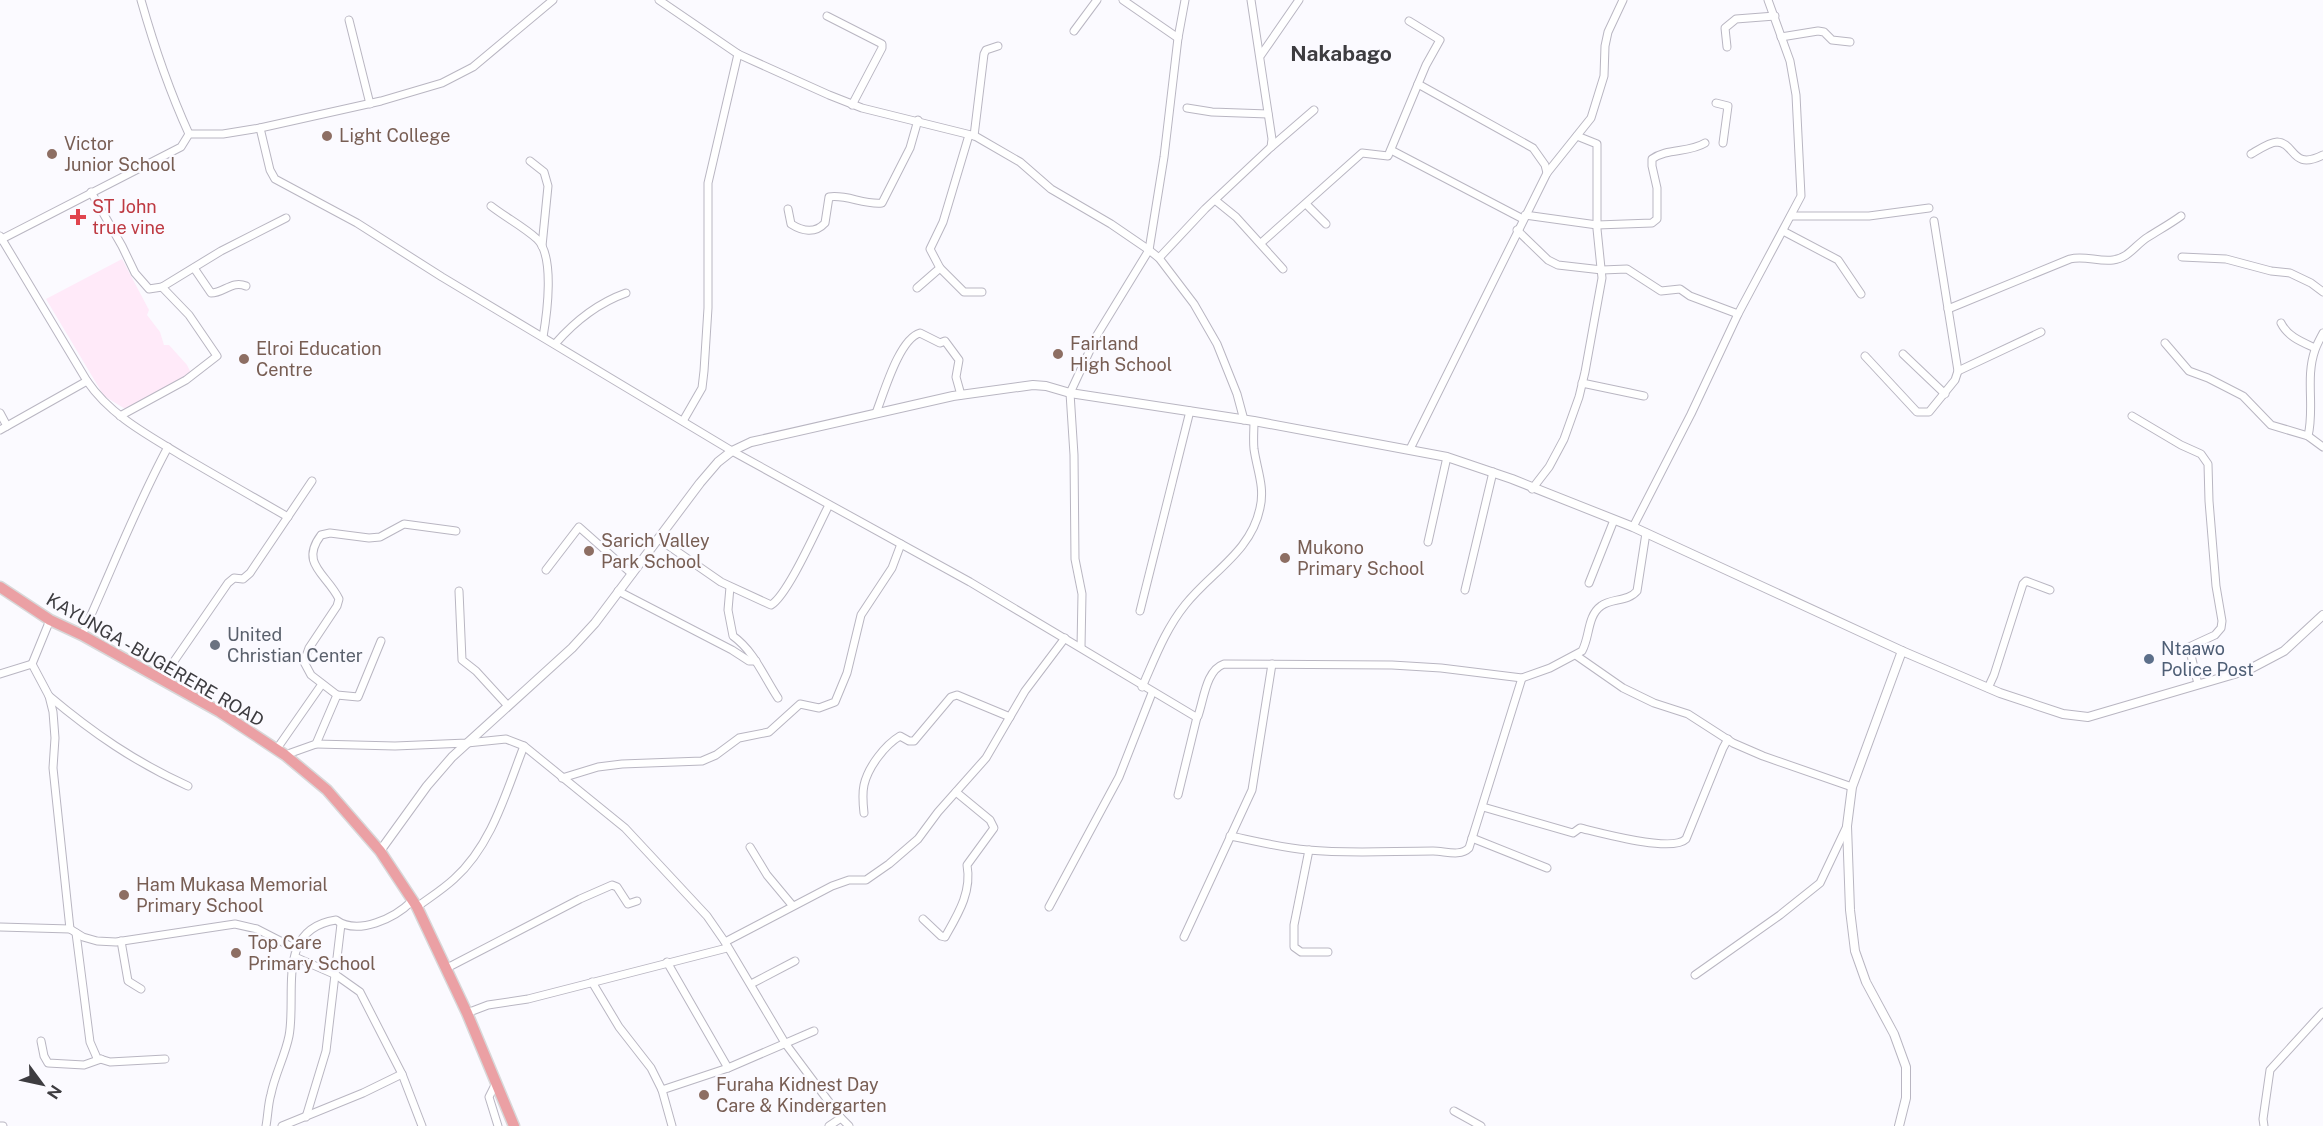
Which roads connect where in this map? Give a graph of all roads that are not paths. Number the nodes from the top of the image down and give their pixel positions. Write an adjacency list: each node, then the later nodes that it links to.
1 (141, 0): 32 (street)
2 (553, 0): 25 (street)
3 (659, 0): 21 (street)
4 (1097, 0): 15 (street)
5 (1123, 0): 17 (street)
6 (1185, 0): 17 (street)
7 (1251, 0): 22 (street)
8 (1299, 0): 22 (street)
9 (1623, 0): 34 (street)
10 (1767, 0): 12 (street)
11 (827, 16): 26 (street)
12 (1774, 16): 16 (street); 20 (street)
13 (349, 20): 25 (street)
14 (1409, 21): 23 (street)
15 (1074, 31)
16 (1781, 37): 18 (street); 49 (street)
17 (1178, 38): 61 (street)
18 (1850, 42)
19 (998, 46): 33 (street)
20 (1727, 47)
21 (738, 54): 26 (street); 99 (street)
22 (1260, 56): 29 (street)
23 (1418, 84): 38 (street); 42 (street)
24 (1716, 103): 36 (street)
25 (370, 104): 31 (street)
26 (852, 105): 30 (street)
27 (1187, 108): 29 (street)
28 (1314, 110): 37 (street)
29 (1268, 114): 37 (street)
30 (918, 120): 33 (street); 48 (street)
31 (260, 128): 32 (street); 80 (street)
32 (189, 134): 43 (street)
33 (971, 135): 61 (street); 65 (street)
34 (1577, 136): 42 (street); 55 (street)
35 (1705, 143): 55 (street)
36 (1723, 143)
37 (1271, 147): 44 (street)
38 (1391, 150): 45 (street); 51 (street)
39 (2251, 154): 40 (street)
40 (2323, 155)
41 (531, 161): 60 (street)
42 (1546, 173): 51 (street)
43 (92, 192): 58 (street); 69 (street)
44 (1215, 200): 59 (street); 62 (street)
45 (1306, 204): 54 (street); 59 (street)
46 (491, 206): 60 (street)
47 (1929, 208): 49 (street)
48 (788, 209)
49 (1791, 216): 57 (street)
50 (2181, 216): 75 (street)
51 (1524, 217): 55 (street); 56 (street)
52 (286, 218): 64 (street)
53 (1934, 221): 75 (street)
54 (1326, 224)
55 (1597, 225): 67 (street)
56 (1517, 230): 67 (street); 106 (street)
57 (1783, 231): 74 (street); 76 (street)
58 (0, 238): 87 (street)
59 (1261, 243): 66 (street)
60 (542, 246): 80 (street)
61 (1149, 250): 62 (street); 89 (street)
62 (1159, 258): 98 (street)
63 (2182, 258): 70 (street)
64 (194, 268): 68 (street); 69 (street)
65 (940, 268): 71 (street); 72 (street)
66 (1283, 269)
67 (1602, 270): 76 (street); 88 (street)
68 (246, 286)
69 (162, 287): 96 (street)
70 (2321, 287)
71 (917, 288)
72 (982, 292)
73 (626, 293): 82 (street)
74 (1861, 294)
75 (1948, 309): 86 (street)
76 (1738, 314): 115 (street)
77 (2281, 323): 83 (street)
78 (2041, 332): 86 (street)
79 (2323, 333): 83 (street)
80 (543, 337): 82 (street)
81 (2165, 343): 103 (street)
82 (555, 344): 99 (street)
83 (2315, 348): 103 (street)
84 (1903, 354): 90 (street)
85 (1865, 356): 90 (street)
86 (1958, 371): 90 (street)
87 (87, 381): 96 (street); 101 (street)
88 (1582, 383): 92 (street); 111 (street)
89 (1070, 393): 91 (street); 93 (street); 136 (street)
90 (1945, 394)
91 (961, 395): 95 (street); 95 (street)
92 (1644, 396)
93 (1190, 411): 98 (street); 130 (street)
94 (0, 413): 101 (street)
95 (876, 413): 107 (street)
96 (120, 416): 104 (street)
97 (2132, 416): 146 (street)
98 (1244, 420): 100 (street)
99 (683, 421): 107 (street)
100 (1254, 421): 106 (street); 147 (street)
101 (8, 426): 102 (street)
102 (0, 430)
103 (2308, 436): 105 (street)
104 (168, 447): 113 (street); 133 (street)
105 (2323, 447)
106 (1410, 449): 108 (street)
107 (732, 450): 112 (street); 118 (street)
108 (1447, 457): 109 (street); 119 (street)
109 (1493, 472): 111 (street); 126 (street)
110 (312, 481): 113 (street)
111 (1532, 489): 114 (street)
112 (829, 505): 120 (street); 125 (street)
113 (288, 517): 144 (street)
114 (1614, 520): 115 (street); 123 (street)
115 (1633, 527): 117 (street)
116 (456, 531): 145 (street)
117 (1646, 533): 137 (street); 138 (street)
118 (658, 539): 122 (street); 125 (street)
119 (1428, 542)
120 (901, 544): 134 (street); 161 (street)
121 (546, 570): 122 (street)
122 (632, 574): 129 (street)
123 (1589, 583)
124 (0, 587): 132 (main road, KAYUNGA - BUGERERE ROAD)
125 (730, 587): 139 (street)
126 (1465, 590)
127 (2050, 590): 148 (street)
128 (459, 591): 153 (street)
129 (618, 591): 139 (street); 153 (street)
130 (1140, 611)
131 (2323, 615): 146 (street)
132 (50, 620): 133 (main road, KAYUNGA - BUGERERE ROAD); 140 (street)
133 (82, 635): 144 (main road, KAYUNGA - BUGERERE ROAD)
134 (1065, 638): 136 (street); 154 (street)
135 (381, 641): 151 (street)
136 (1081, 647): 147 (street)
137 (1902, 651): 148 (street); 163 (street)
138 (1577, 656): 143 (street); 156 (street)
139 (756, 661): 152 (street)
140 (32, 664): 142 (street); 150 (street)
141 (1272, 664): 143 (street); 155 (street); 169 (street)
142 (0, 674)
143 (1522, 678): 166 (street)
144 (161, 680): 160 (main road, KAYUNGA - BUGERERE ROAD)
145 (322, 684): 151 (street); 160 (street)
146 (2198, 684): 148 (street)
147 (1142, 687): 149 (street)
148 (1988, 688)
149 (1152, 693): 155 (street); 178 (street)
150 (49, 696): 162 (street); 182 (street)
151 (337, 696): 158 (street)
152 (778, 698)
153 (508, 706): 157 (street)
154 (1010, 717): 164 (street); 167 (street)
155 (1197, 717): 165 (street)
156 (1728, 739): 163 (street); 166 (street)
157 (467, 743): 158 (street); 159 (street); 173 (street)
158 (316, 744): 160 (street)
159 (524, 746): 161 (street); 176 (street)
160 (280, 752): 173 (main road, KAYUNGA - BUGERERE ROAD)
161 (562, 778): 185 (street)
162 (188, 786)
163 (1852, 788): 168 (street)
164 (956, 792): 177 (street); 179 (street)
165 (1178, 795)
166 (1483, 807): 170 (street)
167 (864, 813)
168 (1847, 825): 193 (street); 220 (street)
169 (1230, 836): 172 (street); 183 (street)
170 (1472, 838): 172 (street); 174 (street)
171 (750, 847): 177 (street)
172 (1309, 850): 187 (street)
173 (380, 851): 176 (main road, KAYUNGA - BUGERERE ROAD)
174 (1548, 868)
175 (637, 901): 191 (street)
176 (415, 904): 180 (street); 191 (main road, KAYUNGA - BUGERERE ROAD)
177 (792, 905): 185 (street)
178 (1049, 907)
179 (922, 919)
180 (341, 924): 186 (street); 192 (street)
181 (0, 927): 182 (street)
182 (73, 931): 184 (street); 202 (street)
183 (1184, 937)
184 (121, 941): 186 (street); 196 (street)
185 (726, 945): 190 (street); 195 (street)
186 (297, 949): 188 (street)
187 (1328, 952)
188 (295, 957): 192 (street); 211 (street)
189 (795, 961): 195 (street)
190 (667, 962): 194 (street); 204 (street)
191 (447, 969): 198 (main road, KAYUNGA - BUGERERE ROAD)
192 (336, 975): 205 (street); 209 (street)
193 (1695, 975)
194 (592, 982): 198 (street); 207 (street)
195 (751, 984): 201 (street)
196 (141, 988)
197 (2323, 1012): 221 (street)
198 (467, 1013): 206 (main road, KAYUNGA - BUGERERE ROAD)
199 (814, 1031): 201 (street)
200 (41, 1041): 202 (street)
201 (785, 1043): 204 (street); 210 (street)
202 (101, 1059): 203 (street)
203 (165, 1059)
204 (728, 1068): 207 (street)
205 (402, 1074): 209 (street); 213 (street)
206 (496, 1083): 214 (street); 215 (main road, KAYUNGA - BUGERERE ROAD)
207 (662, 1090): 216 (street)
208 (1454, 1111): 219 (street)
209 (306, 1117): 212 (street)
210 (841, 1118): 217 (street); 218 (street)
211 (266, 1126)
212 (282, 1126)
213 (422, 1126)
214 (498, 1126)
215 (514, 1126)
216 (672, 1126)
217 (829, 1126)
218 (849, 1126)
219 (1481, 1126)
220 (1899, 1126)
221 (2264, 1126)

